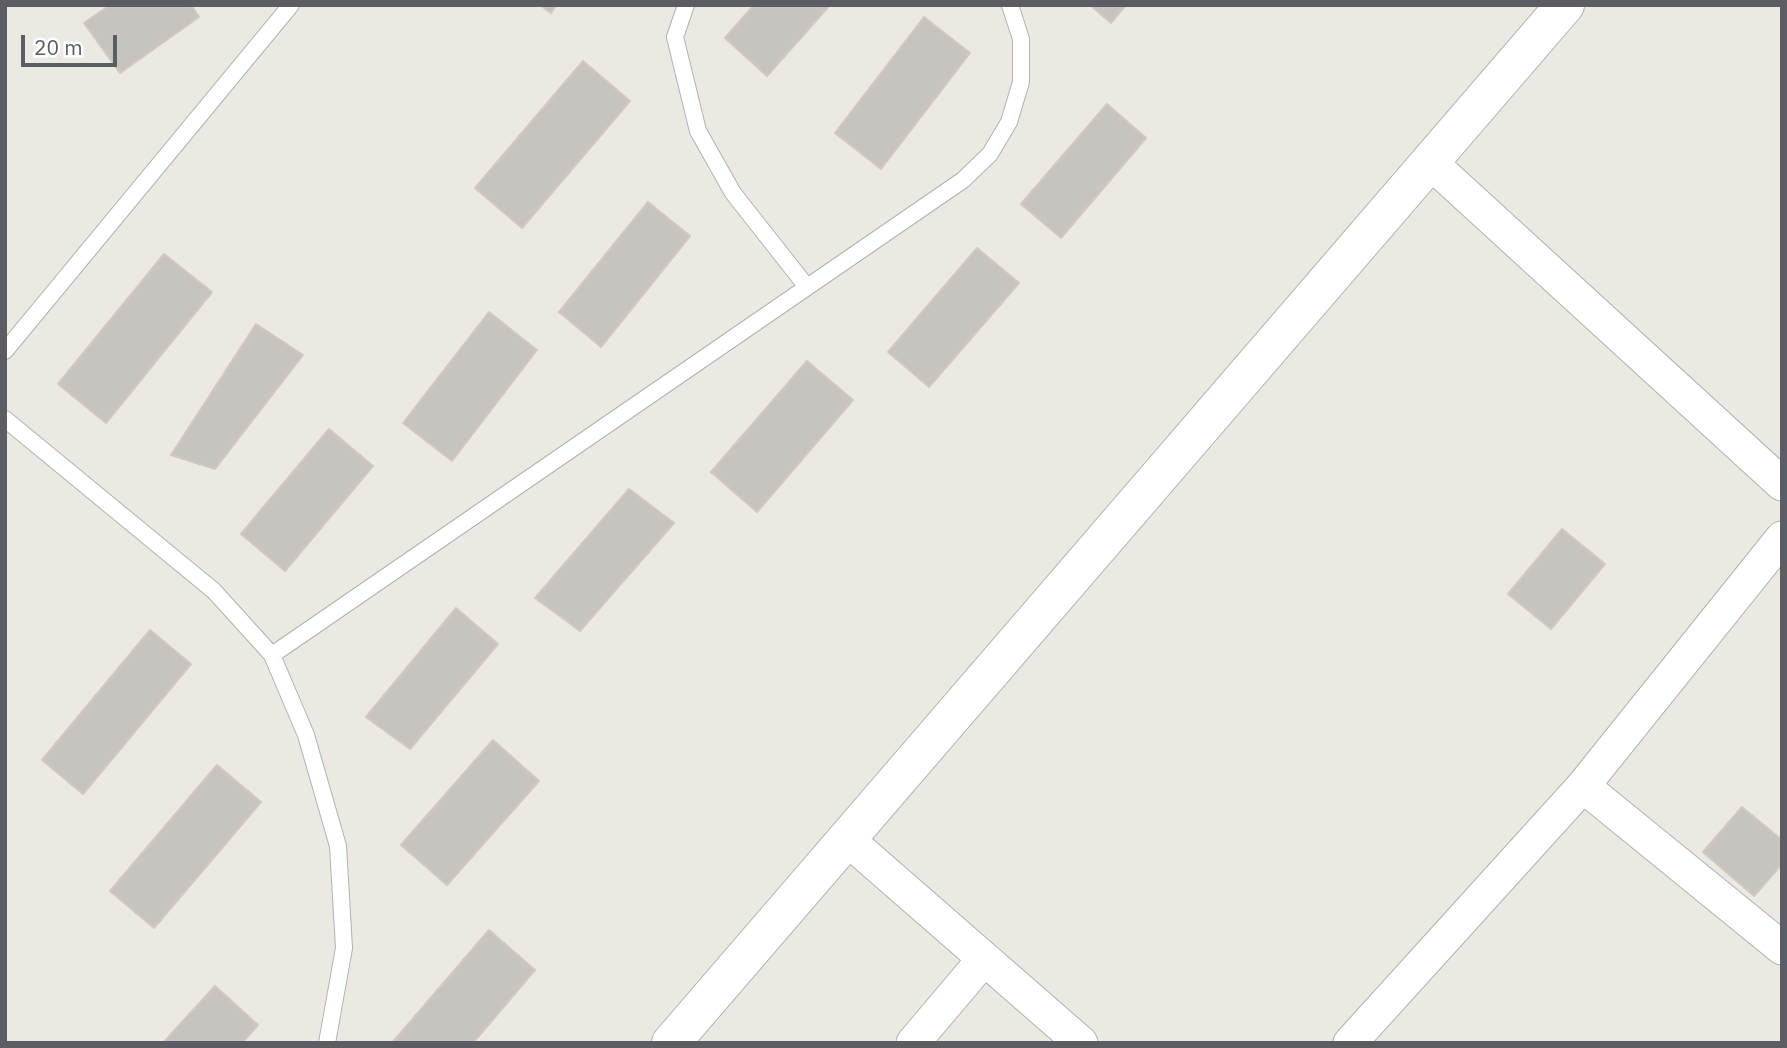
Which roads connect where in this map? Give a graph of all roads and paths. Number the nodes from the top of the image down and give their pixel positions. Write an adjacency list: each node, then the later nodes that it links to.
1 (291, 5): 7 (lane)
2 (686, 5): 6 (lane)
3 (1010, 5): 6 (lane)
4 (1565, 5): 5 (street)
5 (1430, 162): 9 (street); 13 (street)
6 (807, 287): 11 (lane)
7 (5, 351)
8 (5, 419): 11 (lane)
9 (1782, 484)
10 (1782, 538): 12 (street)
11 (272, 655): 16 (lane)
12 (1583, 786): 14 (street); 20 (street)
13 (846, 839): 15 (street); 17 (street)
14 (1782, 948)
15 (984, 958): 18 (street); 19 (street)
16 (327, 1043)
17 (671, 1043)
18 (913, 1043)
19 (1080, 1043)
20 (1349, 1043)

